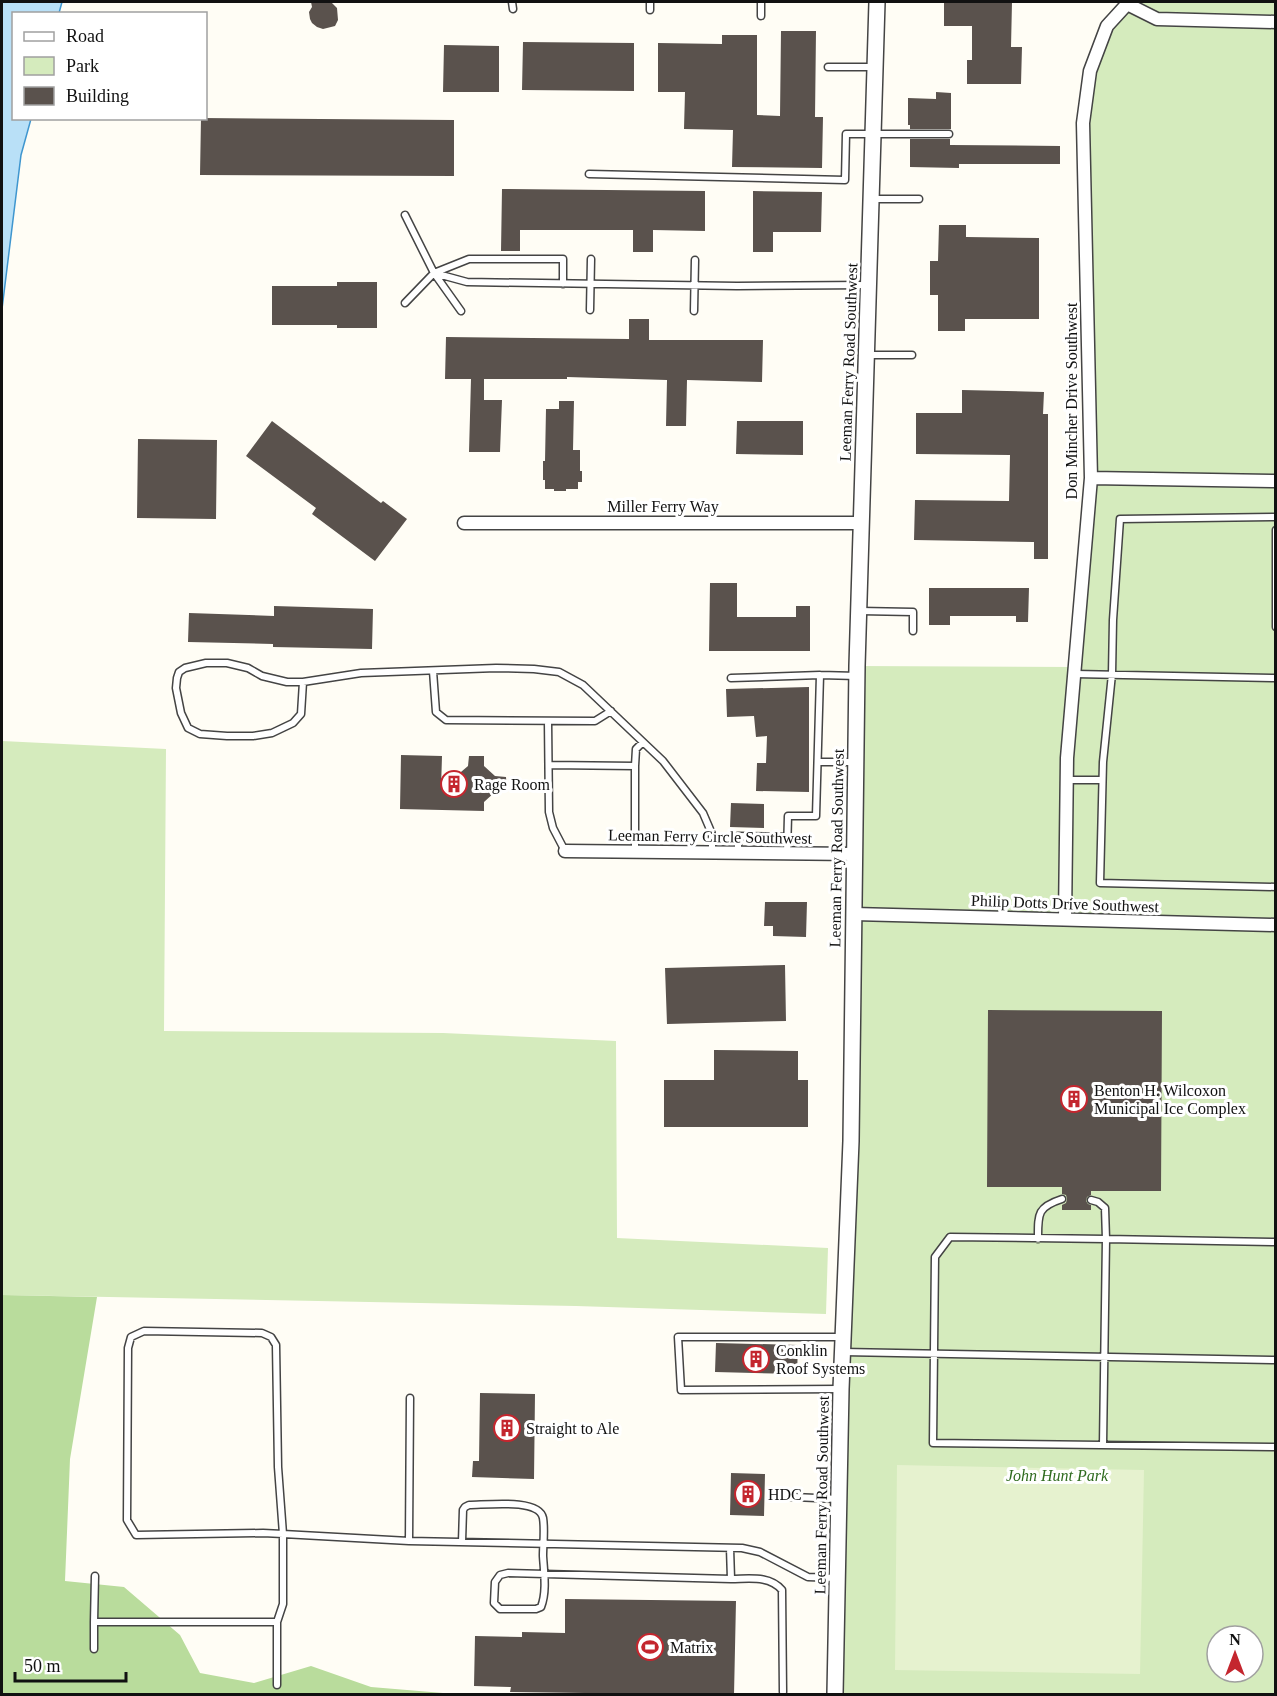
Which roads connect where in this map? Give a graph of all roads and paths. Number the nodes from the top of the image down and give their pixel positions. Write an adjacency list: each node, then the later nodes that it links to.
1 (650, 2): 5 (lane)
2 (761, 2): 6 (lane)
3 (877, 2): 9 (street, Leeman Ferry Road Southwest)
4 (1128, 3): 7 (street); 29 (street, Don Mincher Drive Southwest)
5 (650, 10)
6 (761, 16)
7 (1275, 22)
8 (828, 67): 9 (lane)
9 (876, 67): 10 (street, Leeman Ferry Road Southwest)
10 (874, 133): 11 (lane); 12 (lane); 13 (street, Leeman Ferry Road Southwest)
11 (949, 134)
12 (589, 174)
13 (872, 199): 14 (lane); 22 (street, Leeman Ferry Road Southwest)
14 (919, 199)
15 (405, 215): 18 (lane)
16 (591, 260): 20 (lane)
17 (696, 260): 21 (lane)
18 (434, 273): 19 (lane); 19 (lane); 23 (lane); 25 (lane)
19 (563, 284): 20 (lane)
20 (590, 284): 21 (lane); 24 (lane)
21 (695, 285): 22 (lane); 26 (lane)
22 (868, 285): 27 (street, Leeman Ferry Road Southwest)
23 (405, 303)
24 (590, 310)
25 (461, 311)
26 (694, 311)
27 (866, 355): 28 (lane); 33 (street, Leeman Ferry Road Southwest)
28 (912, 355)
29 (1091, 478): 30 (street); 39 (street, Don Mincher Drive Southwest)
30 (1275, 480)
31 (1275, 517): 40 (lane)
32 (464, 523): 33 (street, Miller Ferry Way)
33 (862, 524): 35 (street, Leeman Ferry Road Southwest)
34 (1275, 530): 36 (lane)
35 (859, 611): 37 (lane); 42 (street, Leeman Ferry Road Southwest)
36 (1275, 627)
37 (912, 631)
38 (433, 671): 45 (lane); 46 (lane); 47 (lane)
39 (1075, 674): 40 (lane); 53 (street, Don Mincher Drive Southwest)
40 (1112, 674): 44 (lane); 54 (lane)
41 (820, 675): 42 (lane); 43 (lane); 49 (lane)
42 (857, 676): 50 (street, Leeman Ferry Road Southwest)
43 (732, 678)
44 (1275, 678)
45 (303, 682): 45 (lane)
46 (611, 711): 47 (lane); 48 (lane)
47 (548, 721): 51 (lane)
48 (643, 742): 52 (lane); 58 (lane)
49 (818, 762): 50 (lane); 55 (lane)
50 (855, 762): 61 (street, Leeman Ferry Road Southwest)
51 (549, 765): 52 (lane); 56 (lane)
52 (635, 766): 57 (lane)
53 (1067, 780): 54 (lane); 64 (street, Don Mincher Drive Southwest)
54 (1102, 780): 62 (lane)
55 (787, 837): 59 (lane); 60 (lane)
56 (565, 851): 57 (street, Leeman Ferry Circle Southwest)
57 (635, 852): 58 (street, Leeman Ferry Circle Southwest)
58 (712, 853): 59 (street, Leeman Ferry Circle Southwest)
59 (738, 853): 60 (street, Leeman Ferry Circle Southwest)
60 (787, 854): 61 (street, Leeman Ferry Circle Southwest)
61 (854, 854): 63 (street, Leeman Ferry Road Southwest)
62 (1275, 887)
63 (854, 914): 64 (street, Philip Dotts Drive Southwest); 71 (street, Leeman Ferry Road Southwest)
64 (1065, 919): 65 (street, Philip Dotts Drive Southwest)
65 (1275, 925)
66 (1062, 1199): 68 (lane)
67 (1091, 1200): 69 (lane)
68 (1038, 1239): 69 (lane); 72 (lane)
69 (1106, 1239): 70 (lane); 73 (lane)
70 (1275, 1242)
71 (843, 1345): 72 (lane); 75 (street, Leeman Ferry Road Southwest); 75 (lane)
72 (935, 1354): 73 (lane); 77 (lane)
73 (1104, 1357): 74 (lane); 77 (lane)
74 (1275, 1360)
75 (841, 1389): 80 (street, Leeman Ferry Road Southwest)
76 (410, 1398): 82 (lane)
77 (1103, 1445): 78 (lane)
78 (1275, 1447)
79 (772, 1496): 80 (lane)
80 (839, 1499): 88 (street, Leeman Ferry Road Southwest)
81 (284, 1534): 81 (lane); 82 (lane); 91 (lane)
82 (409, 1541): 83 (lane)
83 (462, 1542): 84 (lane); 84 (lane)
84 (543, 1544): 85 (lane); 86 (lane)
85 (730, 1548): 88 (lane); 89 (lane)
86 (544, 1575): 86 (lane); 89 (lane)
87 (95, 1576): 90 (lane)
88 (837, 1578): 95 (street, Leeman Ferry Road Southwest)
89 (731, 1579): 94 (lane)
90 (94, 1622): 91 (lane); 92 (lane)
91 (276, 1622): 93 (lane)
92 (94, 1649)
93 (277, 1685)
94 (783, 1692)
95 (835, 1695)

